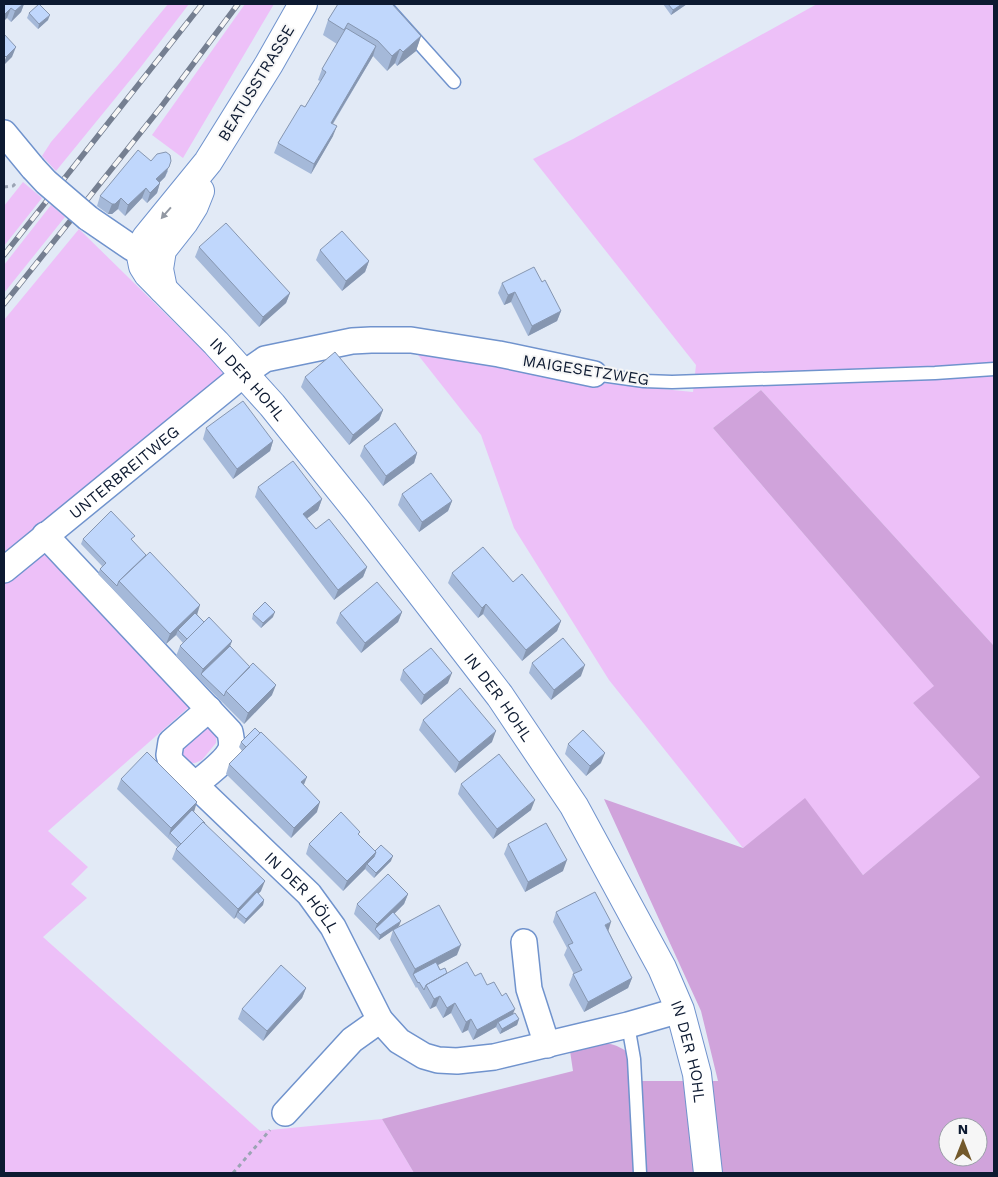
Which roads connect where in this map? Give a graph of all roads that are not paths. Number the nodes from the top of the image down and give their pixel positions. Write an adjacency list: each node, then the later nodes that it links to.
1 (304, 4): 5 (street, BEATUSSTRASSE)
2 (384, 4): 3 (lane)
3 (454, 82)
4 (4, 133): 5 (street, bridge)
5 (151, 253): 7 (street, IN DER HOHL)
6 (994, 369): 8 (lane, MAIGESETZWEG)
7 (245, 373): 8 (street, MAIGESETZWEG); 9 (street, UNTERBREITWEG); 14 (street, IN DER HOHL)
8 (594, 374)
9 (45, 535): 10 (street, UNTERBREITWEG); 11 (street)
10 (4, 570)
11 (209, 709): 12 (street); 12 (street, IN DER HÖLL)
12 (195, 785): 15 (street, IN DER HÖLL)
13 (524, 942): 17 (street)
14 (680, 1010): 16 (street, IN DER HÖLL); 20 (street, IN DER HOHL)
15 (380, 1020): 17 (street, IN DER HÖLL); 18 (street)
16 (628, 1024): 17 (street, IN DER HÖLL); 19 (lane)
17 (547, 1044)
18 (285, 1113)
19 (640, 1173)
20 (708, 1173)

